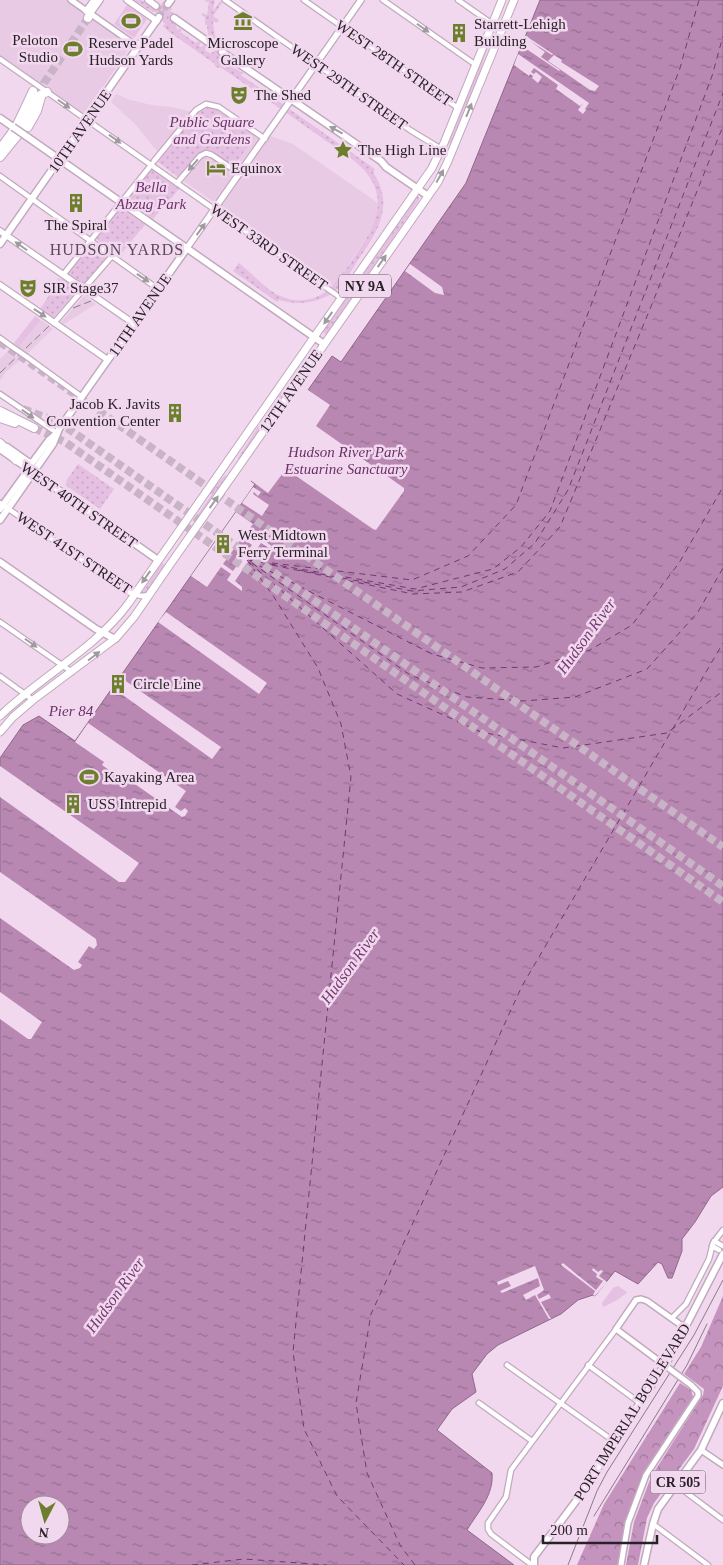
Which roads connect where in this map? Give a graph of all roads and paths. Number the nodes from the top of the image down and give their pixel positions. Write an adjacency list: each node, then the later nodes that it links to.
1 (70, 0): 14 (street)
2 (94, 0): 14 (main road)
3 (100, 0): 14 (main road)
4 (127, 0): 16 (main road)
5 (148, 0): 13 (main road)
6 (225, 0): 24 (street, WEST 29TH STREET)
7 (304, 0): 18 (street, WEST 28TH STREET)
8 (361, 0): 18 (main road, 11TH AVENUE)
9 (383, 0): 25 (street, one-way to 25)
10 (458, 0): 17 (street)
11 (502, 0): 17 (highway, 12TH AVENUE / NY 9A)
12 (514, 0): 19 (highway, 12TH AVENUE / NY 9A)
13 (156, 6)
14 (87, 14): 21 (street)
15 (174, 18): 20 (main road)
16 (158, 19): 21 (main road, 10TH AVENUE)
17 (492, 24): 19 (street); 25 (highway, 12TH AVENUE / NY 9A)
18 (342, 27): 24 (main road, 11TH AVENUE); 29 (street, WEST 28TH STREET)
19 (501, 30): 36 (highway, 12TH AVENUE / NY 9A, one-way to 19)
20 (211, 44)
21 (138, 47): 31 (main road, 10TH AVENUE)
22 (222, 52): 28 (main road)
23 (0, 59): 26 (street, WEST 33RD STREET)
24 (316, 64): 28 (main road, 11TH AVENUE); 35 (street, WEST 29TH STREET)
25 (476, 65): 29 (highway, 12TH AVENUE / NY 9A)
26 (35, 88): 27 (street, WEST 33RD STREET); 34 (highway)
27 (44, 95): 31 (street, WEST 33RD STREET, one-way to 31); 33 (highway); 37 (highway)
28 (291, 100): 32 (main road, 11TH AVENUE); 44 (main road, one-way to 28)
29 (458, 108): 35 (highway, 12TH AVENUE / NY 9A)
30 (0, 118): 38 (main road, bridge)
31 (87, 120): 38 (main road, 10TH AVENUE); 40 (street, WEST 33RD STREET, one-way to 40)
32 (264, 139): 40 (street); 41 (main road, 11TH AVENUE)
33 (18, 142): 37 (highway); 39 (highway)
34 (0, 149)
35 (441, 150): 36 (street, WEST 29TH STREET); 44 (highway, 12TH AVENUE / NY 9A)
36 (450, 155): 45 (highway, 12TH AVENUE / NY 9A, one-way to 36)
37 (0, 157)
38 (60, 160): 46 (main road, 10TH AVENUE); 47 (main road)
39 (0, 162)
40 (153, 163): 43 (street, WEST 33RD STREET); 47 (street)
41 (240, 174): 43 (street, one-way to 43); 48 (main road, 11TH AVENUE)
42 (0, 176): 46 (street)
43 (177, 183): 48 (street, WEST 33RD STREET)
44 (418, 189): 45 (main road); 59 (highway, 12TH AVENUE / NY 9A)
45 (428, 196): 64 (highway, 12TH AVENUE / NY 9A, one-way to 45)
46 (32, 199): 50 (main road, 10TH AVENUE); 51 (street)
47 (121, 202): 51 (street); 53 (main road)
48 (215, 210): 53 (main road, 11TH AVENUE, one-way to 48); 59 (street, WEST 33RD STREET)
49 (0, 231): 50 (main road)
50 (6, 235): 52 (main road, 10TH AVENUE); 55 (main road, one-way to 50)
51 (91, 240): 54 (street); 55 (street)
52 (0, 244)
53 (187, 248): 58 (main road, 11TH AVENUE); 63 (main road)
54 (112, 256): 57 (street); 58 (street, one-way to 58)
55 (63, 275): 57 (main road)
56 (0, 285): 60 (main road, one-way to 60)
57 (83, 289): 60 (street); 61 (main road)
58 (158, 289): 61 (main road, 11TH AVENUE)
59 (341, 298): 63 (highway, 12TH AVENUE / NY 9A, one-way to 63)
60 (54, 323): 65 (main road)
61 (133, 324): 65 (main road, 11TH AVENUE)
62 (0, 338): 67 (street, bridge)
63 (314, 338): 64 (main road); 69 (highway, 12TH AVENUE / NY 9A)
64 (324, 344): 70 (highway, 12TH AVENUE / NY 9A)
65 (108, 360): 67 (main road, 11TH AVENUE)
66 (0, 394): 72 (street, one-way to 72)
67 (82, 397): 72 (main road, 11TH AVENUE)
68 (0, 417): 71 (highway)
69 (258, 419): 70 (highway); 74 (highway, 12TH AVENUE / NY 9A)
70 (270, 422): 76 (highway, 12TH AVENUE / NY 9A)
71 (34, 428)
72 (57, 433): 77 (main road, 11TH AVENUE); 77 (main road, 11TH AVENUE)
73 (1, 446): 75 (highway); 77 (main road, WEST 40TH STREET)
74 (232, 455): 76 (highway); 80 (highway, 12TH AVENUE / NY 9A)
75 (16, 460): 77 (main road, WEST 40TH STREET)
76 (239, 466): 83 (highway, 12TH AVENUE / NY 9A, one-way to 76)
77 (31, 468): 78 (main road, 11TH AVENUE); 80 (main road, WEST 40TH STREET)
78 (3, 506): 79 (main road, 11TH AVENUE); 82 (street, WEST 41ST STREET)
79 (0, 520)
80 (158, 560): 82 (highway, 12TH AVENUE / NY 9A, one-way to 82)
81 (0, 562): 85 (main road)
82 (134, 595): 83 (street, WEST 41ST STREET); 85 (highway, 12TH AVENUE / NY 9A)
83 (149, 595): 86 (highway, 12TH AVENUE / NY 9A)
84 (0, 622): 87 (street, one-way to 87)
85 (102, 632): 86 (main road); 87 (highway, 12TH AVENUE / NY 9A)
86 (115, 639): 88 (highway, 12TH AVENUE / NY 9A, one-way to 86)
87 (62, 664): 88 (street); 90 (highway, 12TH AVENUE / NY 9A)
88 (72, 672): 91 (highway, 12TH AVENUE / NY 9A)
89 (0, 676): 90 (street)
90 (25, 694): 91 (street); 92 (highway, 12TH AVENUE / NY 9A)
91 (33, 700): 93 (highway, 12TH AVENUE / NY 9A)
92 (0, 716)
93 (0, 732)
94 (723, 1230): 95 (street)
95 (713, 1243): 96 (street); 97 (street)
96 (722, 1250): 98 (main road, PORT IMPERIAL BOULEVARD)
97 (672, 1318): 98 (street); 99 (street)
98 (685, 1328): 104 (main road, PORT IMPERIAL BOULEVARD)
99 (616, 1329): 101 (street); 114 (street, bridge)
100 (507, 1365): 103 (street)
101 (588, 1365): 103 (street); 104 (street)
102 (479, 1403): 106 (street)
103 (560, 1403): 106 (street); 107 (street)
104 (640, 1404): 107 (main road, PORT IMPERIAL BOULEVARD)
105 (723, 1404): 108 (main road, CR 505)
106 (532, 1442): 113 (street)
107 (615, 1442): 113 (main road, PORT IMPERIAL BOULEVARD)
108 (701, 1450): 109 (street); 110 (main road, CR 505)
109 (723, 1465)
110 (676, 1484): 111 (street); 112 (main road, CR 505)
111 (723, 1520)
112 (653, 1524): 115 (main road, CR 505); 116 (street)
113 (531, 1563)
114 (621, 1565)
115 (644, 1565)
116 (708, 1565)

